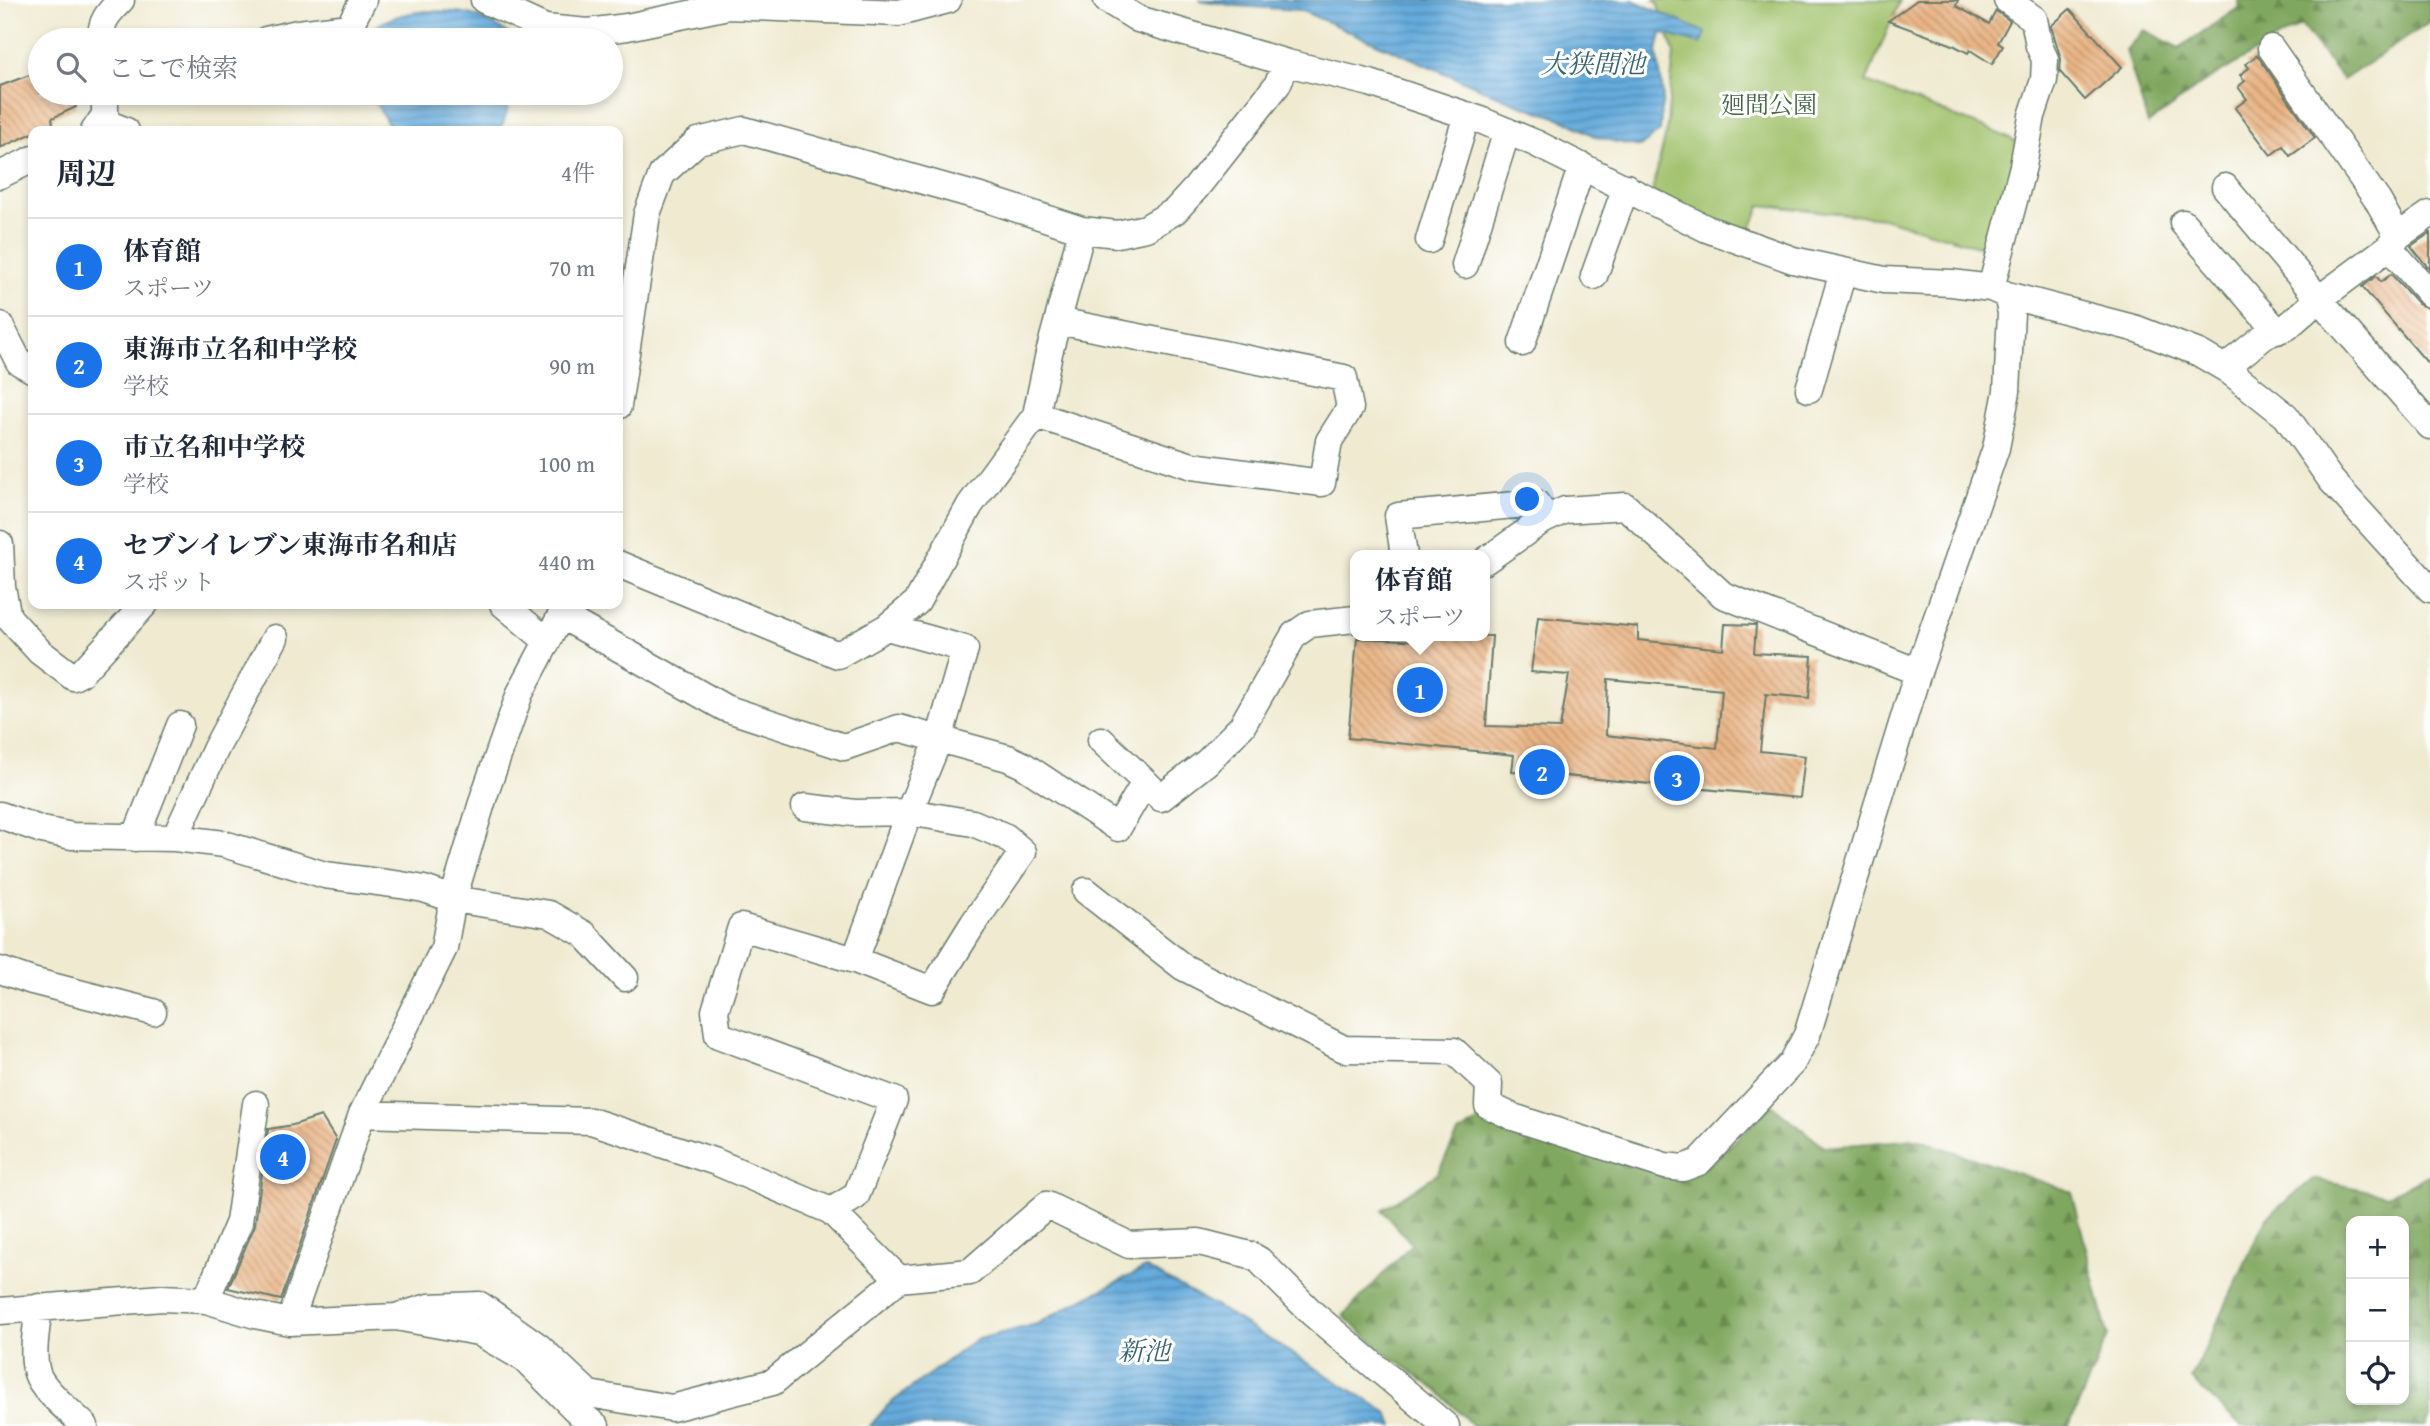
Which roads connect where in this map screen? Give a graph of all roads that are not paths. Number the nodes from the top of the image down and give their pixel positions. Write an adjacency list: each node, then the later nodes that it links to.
1 (121, 0): 8 (street)
2 (363, 0): 9 (street)
3 (484, 0): 10 (street)
4 (948, 0): 11 (street)
5 (1107, 0): 7 (street)
6 (2007, 0): 30 (street)
7 (1137, 10): 13 (street)
8 (100, 28)
9 (340, 28)
10 (545, 28)
11 (618, 28)
12 (2271, 48): 25 (street)
13 (1287, 63): 14 (street); 23 (street)
14 (1467, 115): 15 (street); 24 (street)
15 (1507, 131): 17 (street); 27 (street)
16 (28, 161): 18 (street)
17 (1582, 166): 19 (street); 36 (street)
18 (0, 175)
19 (1626, 187): 28 (street); 29 (street)
20 (2225, 187): 32 (street)
21 (2430, 214): 25 (street)
22 (2183, 223): 35 (street)
23 (1082, 230): 26 (street); 33 (street)
24 (1429, 240)
25 (2394, 242): 31 (street); 32 (street)
26 (629, 249): 39 (street)
27 (1465, 265)
28 (1843, 272): 30 (street); 40 (street)
29 (1594, 275)
30 (1999, 292): 38 (street); 57 (street)
31 (2430, 294)
32 (2319, 299): 35 (street); 42 (street)
33 (1058, 321): 41 (street); 41 (street)
34 (0, 325): 37 (street)
35 (2277, 331): 38 (street)
36 (1522, 342)
37 (28, 367)
38 (2228, 370): 48 (street)
39 (623, 376)
40 (1809, 389)
41 (1036, 415): 54 (street)
42 (2430, 426)
43 (1547, 519): 45 (street); 46 (street); 57 (street)
44 (0, 544): 52 (street)
45 (1403, 550)
46 (1490, 558)
47 (623, 566): 54 (street)
48 (2430, 589)
49 (140, 609): 52 (street)
50 (509, 609): 56 (street)
51 (565, 610): 56 (street); 59 (street)
52 (4, 620)
53 (1350, 620): 61 (street)
54 (887, 627): 59 (street)
55 (275, 638): 66 (street)
56 (547, 641): 68 (street)
57 (1918, 672): 67 (street)
58 (180, 725): 65 (street)
59 (939, 739): 61 (street); 63 (street)
60 (1101, 740): 61 (street)
61 (1145, 782)
62 (805, 807): 63 (street)
63 (909, 812): 69 (street); 69 (street)
64 (0, 815): 65 (street)
65 (135, 838): 66 (street)
66 (175, 838): 68 (street)
67 (1086, 891)
68 (453, 899): 71 (street); 74 (street)
69 (855, 960): 75 (street)
70 (0, 970): 72 (street)
71 (625, 978)
72 (153, 1012)
73 (256, 1104): 77 (street)
74 (362, 1114): 75 (street); 81 (street)
75 (831, 1211): 76 (street)
76 (899, 1279): 80 (street); 84 (street)
77 (206, 1300): 78 (street); 81 (street)
78 (39, 1307): 79 (street); 82 (street)
79 (0, 1311)
80 (396, 1317): 81 (street); 83 (street)
81 (290, 1322)
82 (85, 1426)
83 (596, 1426)
84 (1446, 1426)

